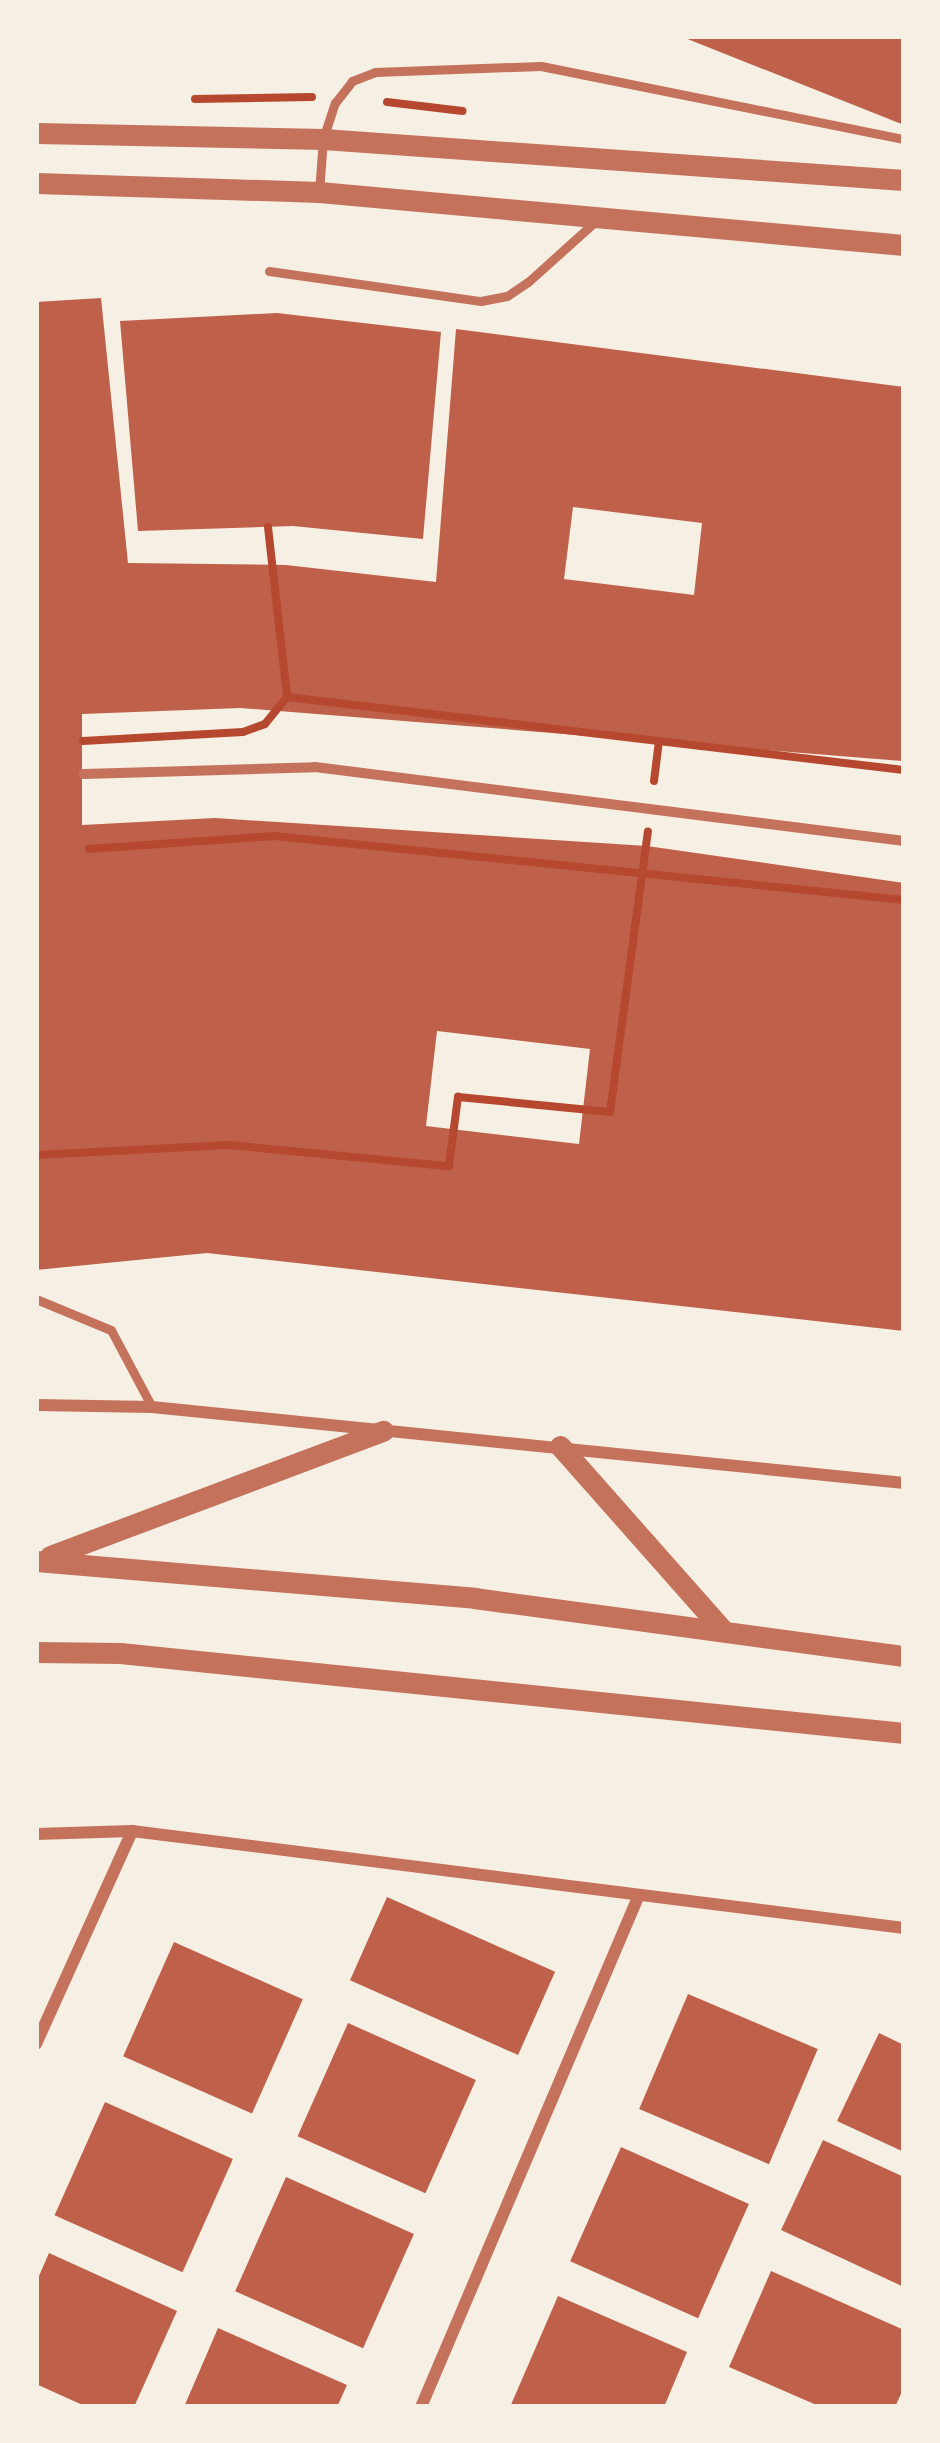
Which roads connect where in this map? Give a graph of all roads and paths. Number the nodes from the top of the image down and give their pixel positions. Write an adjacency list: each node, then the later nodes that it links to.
1 (36, 134): 2 (street)
2 (322, 139): 3 (lane); 4 (street); 6 (lane)
3 (904, 139)
4 (904, 180)
5 (36, 183): 6 (street)
6 (319, 192): 7 (street)
7 (602, 215): 8 (street); 9 (lane)
8 (904, 245)
9 (269, 272)
10 (268, 526): 11 (path)
11 (287, 697): 12 (path); 13 (path)
12 (83, 741)
13 (904, 770)
14 (84, 774): 15 (street)
15 (904, 841)
16 (646, 846): 19 (path)
17 (89, 849): 18 (path)
18 (904, 900)
19 (36, 1154)
20 (36, 1299): 22 (lane)
21 (36, 1405): 22 (street)
22 (152, 1407): 23 (street)
23 (383, 1431): 24 (street); 26 (street)
24 (560, 1447): 25 (street); 27 (street)
25 (904, 1483)
26 (37, 1561): 27 (street)
27 (722, 1629): 29 (street)
28 (36, 1652): 30 (street)
29 (904, 1655)
30 (904, 1733)
31 (132, 1831): 32 (street); 33 (street); 35 (street)
32 (36, 1834)
33 (639, 1895): 34 (street); 37 (street)
34 (904, 1928)
35 (40, 2025): 36 (street)
36 (36, 2044)
37 (421, 2407)

